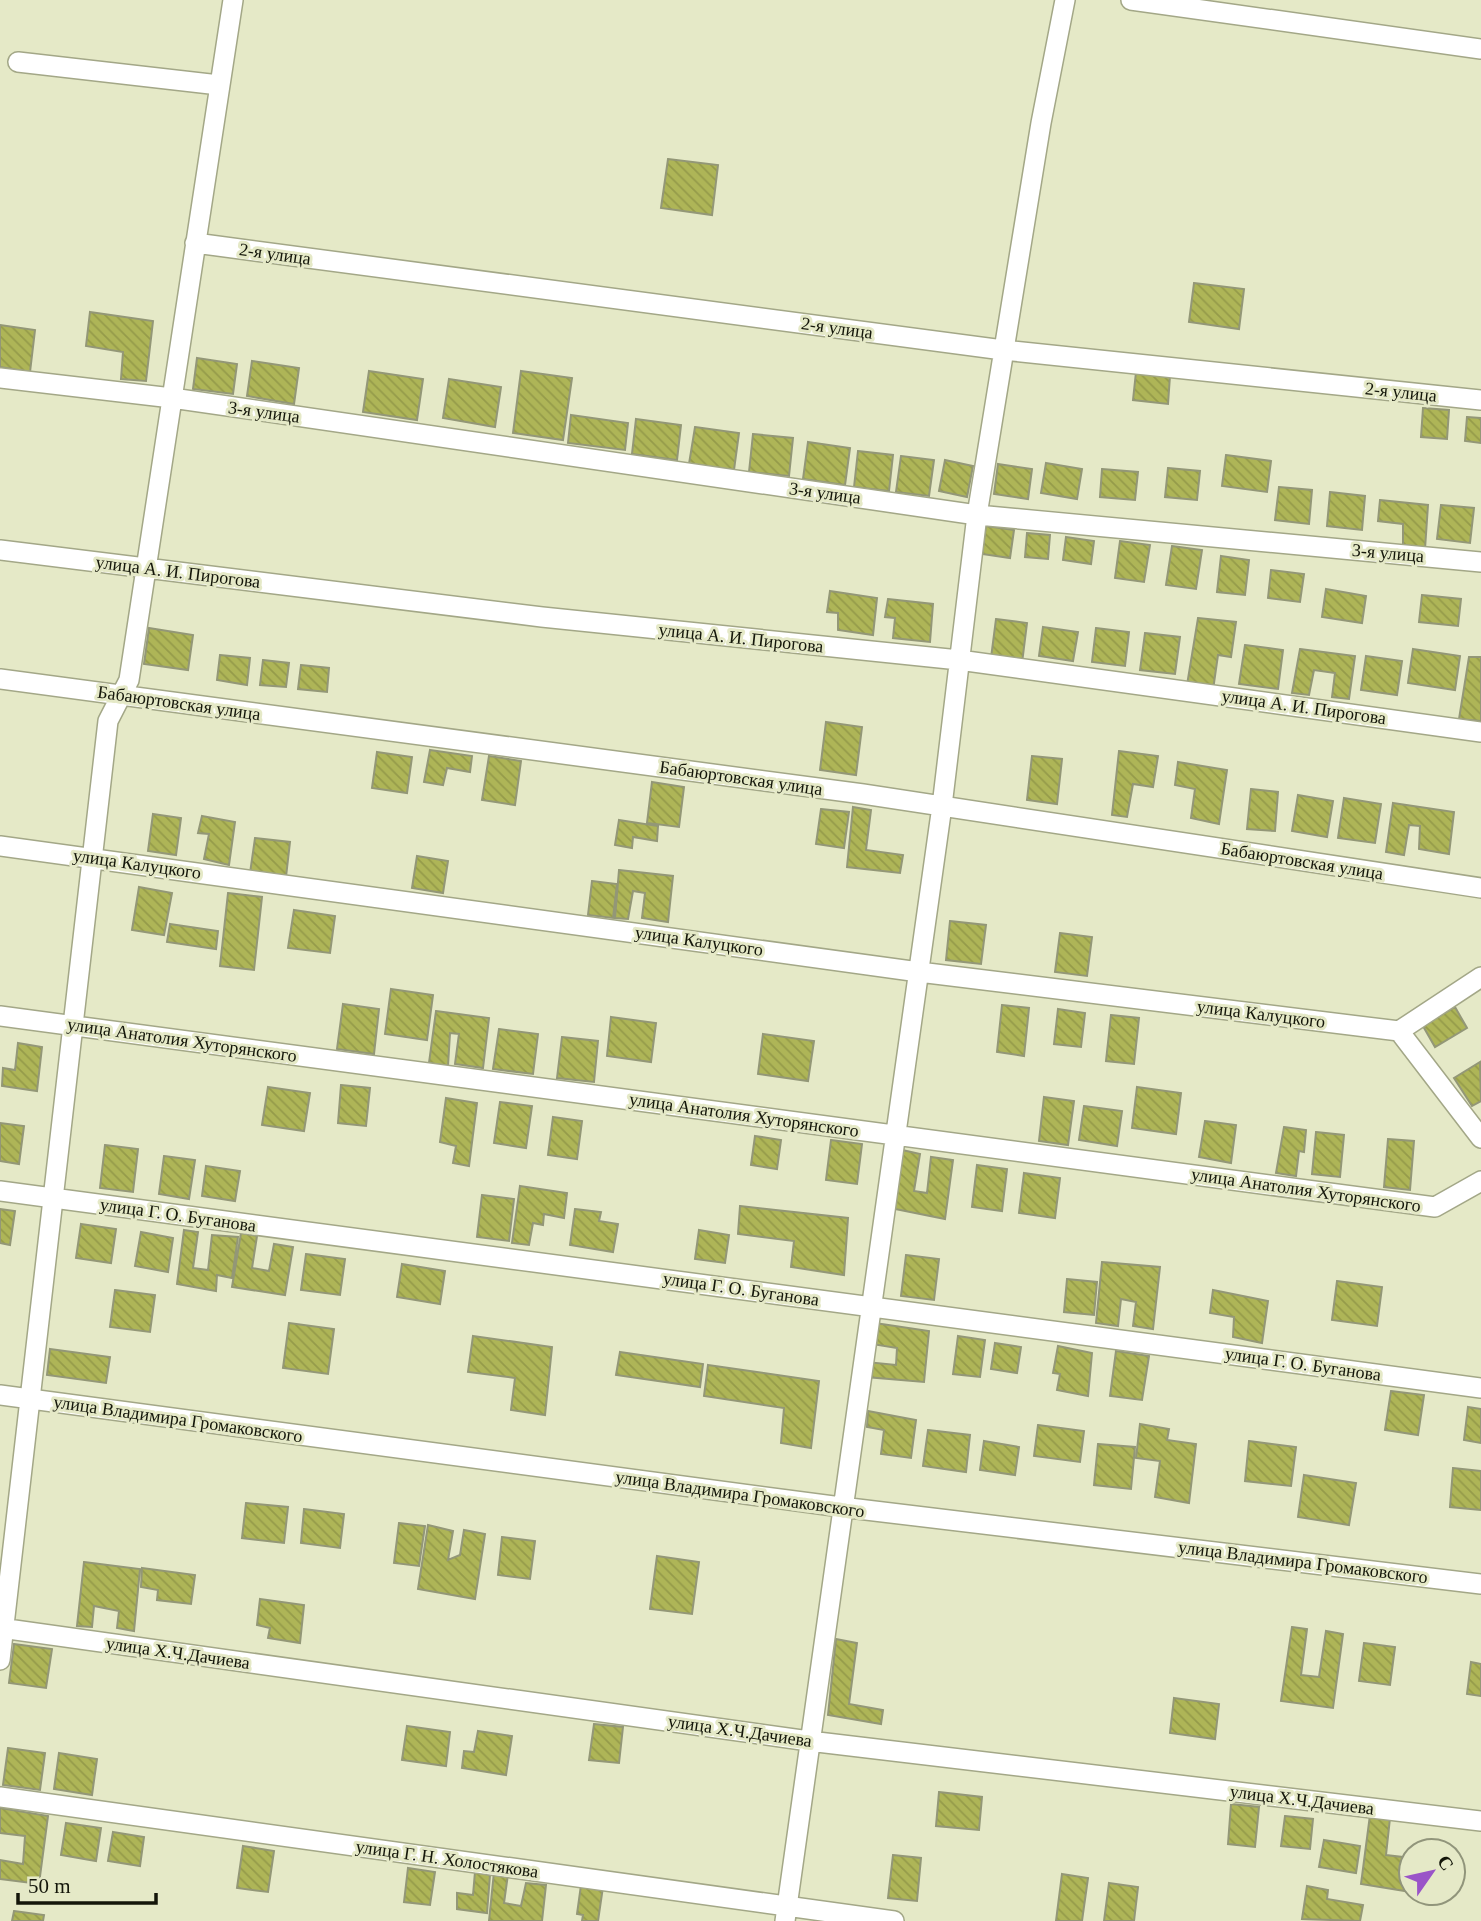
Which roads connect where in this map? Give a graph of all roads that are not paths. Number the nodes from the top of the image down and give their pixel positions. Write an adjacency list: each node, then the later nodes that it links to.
1 (233, 0): 6 (street)
2 (1065, 0): 8 (street)
3 (1131, 0): 4 (street)
4 (1481, 49)
5 (18, 62): 6 (street)
6 (219, 85): 7 (street)
7 (195, 243): 8 (street, 2-я улица); 10 (street)
8 (1003, 350): 11 (street, 2-я улица); 12 (street)
9 (0, 379): 10 (street, 3-я улица)
10 (172, 398): 12 (street, 3-я улица); 15 (street)
11 (1481, 400)
12 (977, 515): 14 (street, 3-я улица); 16 (street)
13 (0, 550): 15 (street, улица А. И. Пирогова)
14 (1481, 562)
15 (146, 568): 16 (street, улица А. И. Пирогова); 18 (street)
16 (959, 660): 19 (street, улица А. И. Пирогова); 20 (street)
17 (0, 679): 18 (street, Бабаюртовская улица)
18 (121, 695): 20 (street, Бабаюртовская улица); 22 (street)
19 (1481, 732)
20 (942, 806): 23 (street, Бабаюртовская улица); 24 (street)
21 (0, 846): 22 (street, улица Калуцкого)
22 (91, 857): 24 (street, улица Калуцкого); 27 (street)
23 (1481, 888)
24 (919, 972): 28 (street, улица Калуцкого); 29 (street)
25 (1481, 977): 28 (street)
26 (0, 1016): 27 (street, улица Анатолия Хуторянского)
27 (71, 1025): 29 (street, улица Анатолия Хуторянского); 33 (street)
28 (1399, 1031): 30 (street)
29 (894, 1135): 31 (street, улица Анатолия Хуторянского); 34 (street)
30 (1481, 1138)
31 (1481, 1181)
32 (0, 1191): 33 (street, улица Г. О. Буганова)
33 (51, 1198): 34 (street, улица Г. О. Буганова); 37 (street)
34 (869, 1307): 35 (street, улица Г. О. Буганова); 38 (street)
35 (1481, 1388)
36 (0, 1395): 37 (street, улица Владимира Громаковского)
37 (29, 1399): 38 (street, улица Владимира Громаковского); 40 (street)
38 (841, 1507): 39 (street, улица Владимира Громаковского); 42 (street)
39 (1481, 1584)
40 (2, 1628): 41 (street); 42 (street, улица Х.Ч.Дачиева)
41 (0, 1660)
42 (809, 1741): 44 (street, улица Х.Ч.Дачиева); 45 (street)
43 (0, 1797): 45 (street, улица Г. Н. Холостякова)
44 (1481, 1821)
45 (786, 1914): 46 (street, улица Г. Н. Холостякова)
46 (894, 1921)

